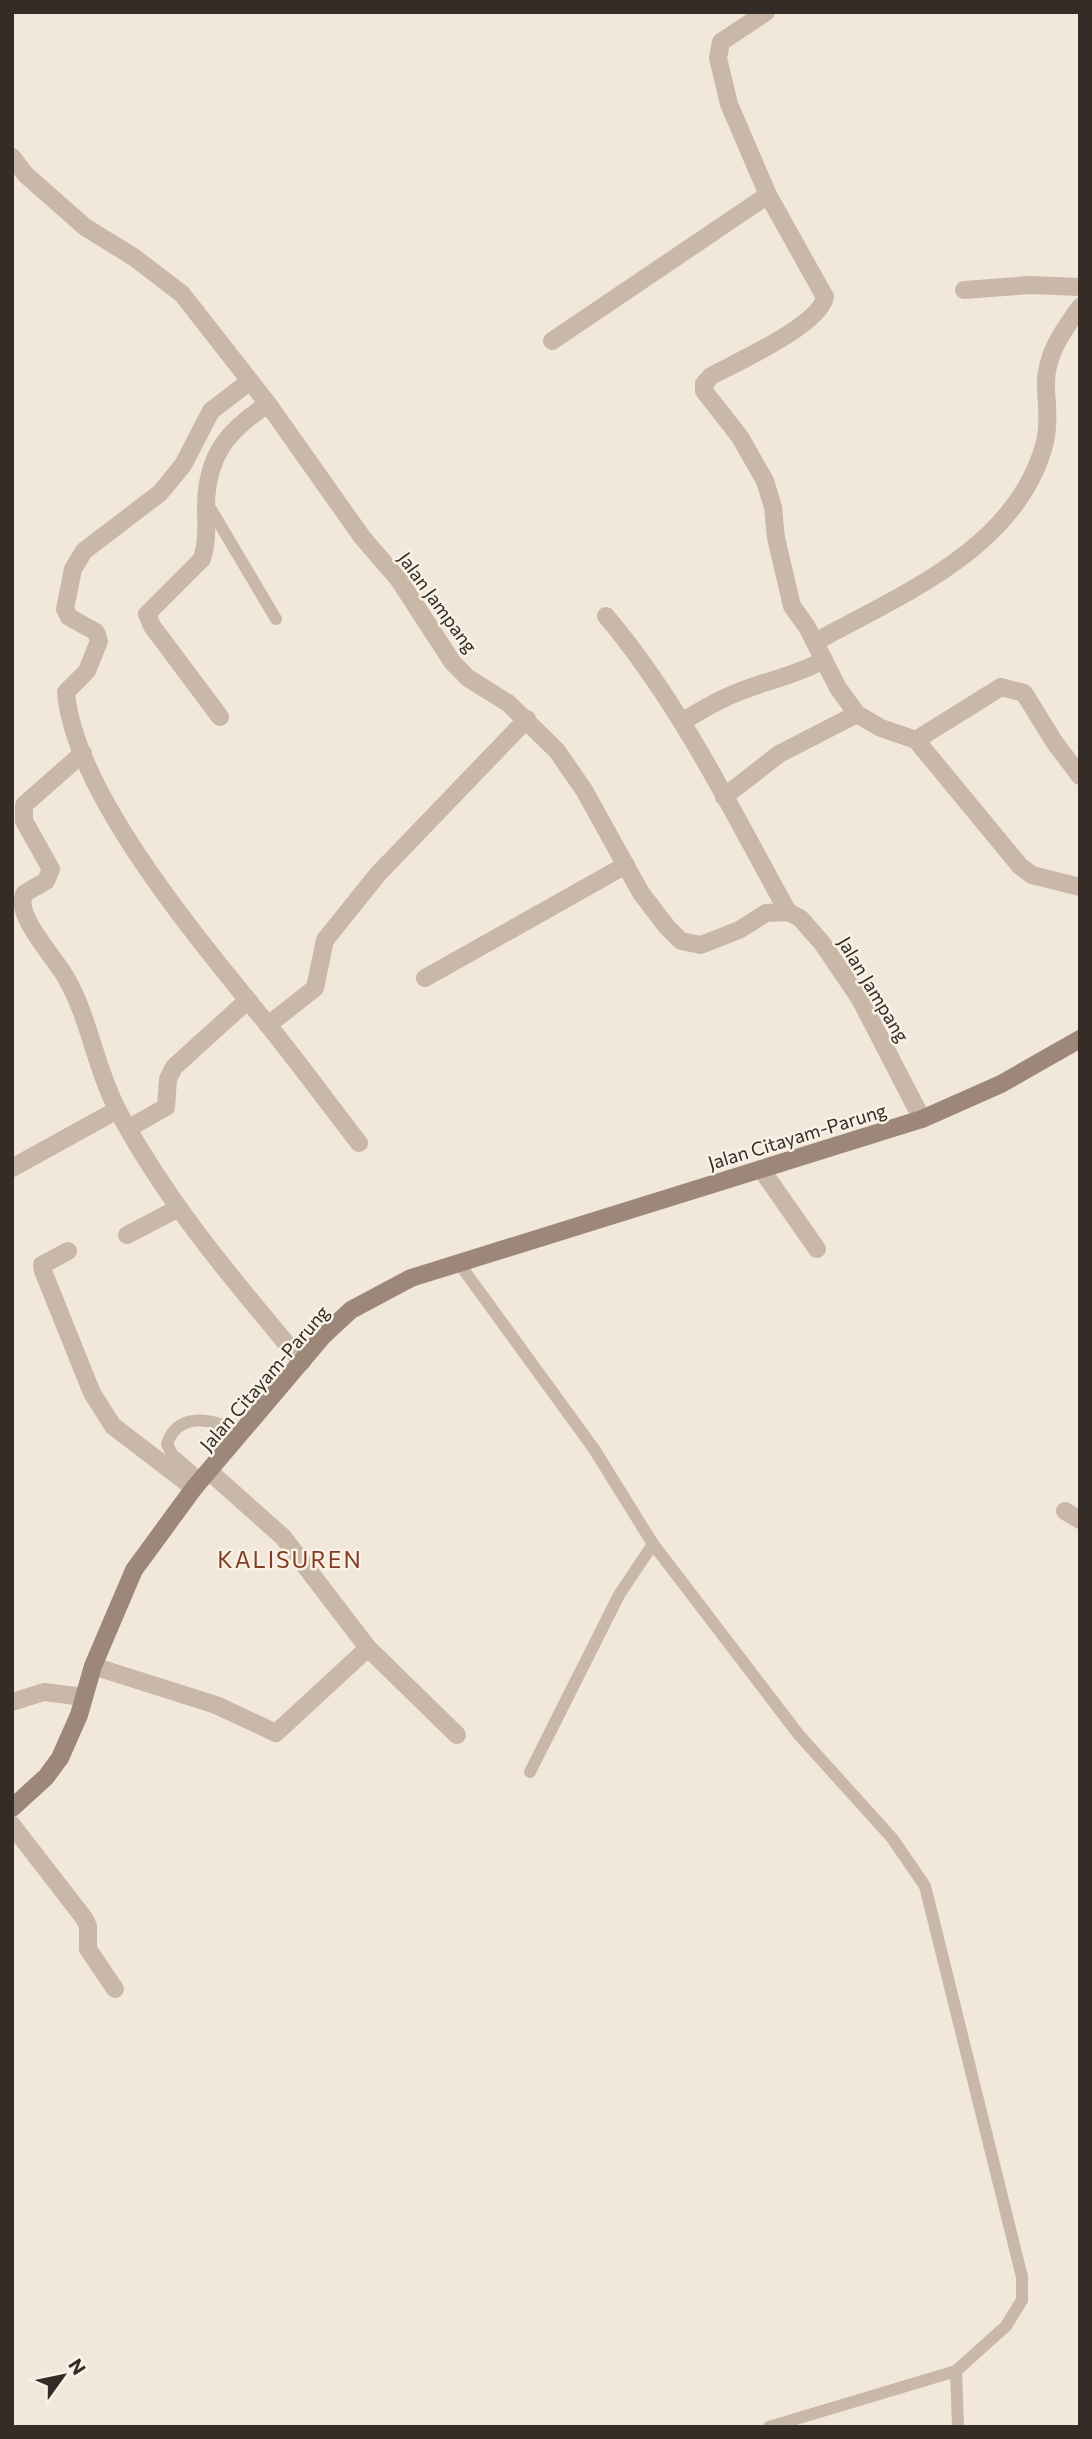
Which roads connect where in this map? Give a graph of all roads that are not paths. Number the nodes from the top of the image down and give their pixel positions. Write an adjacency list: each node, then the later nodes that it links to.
1 (766, 12): 3 (street)
2 (12, 157): 8 (street, Jalan Jampang)
3 (768, 195): 7 (street); 13 (street)
4 (1080, 287): 5 (street)
5 (964, 290)
6 (1080, 307): 13 (street)
7 (552, 341)
8 (250, 381): 9 (street, Jalan Jampang); 20 (street)
9 (268, 404): 10 (street); 17 (street, Jalan Jampang)
10 (206, 501): 12 (lane); 16 (street)
11 (606, 616): 18 (street)
12 (276, 619)
13 (815, 642): 14 (street)
14 (824, 660): 15 (street); 18 (street)
15 (857, 714): 19 (street); 22 (street)
16 (220, 717)
17 (527, 719): 23 (street, Jalan Jampang); 28 (street)
18 (682, 722): 22 (street)
19 (916, 740): 21 (street); 24 (street)
20 (83, 753): 27 (street); 30 (street)
21 (1080, 776)
22 (724, 797): 25 (street)
23 (626, 865): 25 (street, Jalan Jampang); 26 (street)
24 (1080, 887)
25 (788, 912): 31 (street, Jalan Jampang)
26 (425, 978)
27 (248, 1000): 28 (street); 32 (street)
28 (268, 1025): 33 (street)
29 (1080, 1040): 31 (main road, Jalan Citayam-Parung)
30 (117, 1110): 32 (street); 34 (street)
31 (922, 1119): 35 (main road, Jalan Citayam-Parung)
32 (129, 1128): 36 (street)
33 (359, 1143)
34 (12, 1168)
35 (761, 1169): 38 (street); 40 (main road, Jalan Citayam-Parung)
36 (177, 1209): 37 (street); 41 (street)
37 (127, 1235)
38 (817, 1249)
39 (68, 1251): 43 (street)
40 (458, 1262): 41 (main road, Jalan Citayam-Parung); 44 (lane)
41 (302, 1362): 42 (main road, Jalan Citayam-Parung)
42 (242, 1433): 43 (main road, Jalan Citayam-Parung); 43 (lane)
43 (202, 1480): 45 (street); 46 (main road, Jalan Citayam-Parung)
44 (653, 1544): 50 (lane); 54 (lane)
45 (368, 1648): 46 (street); 49 (street)
46 (93, 1666): 47 (main road, Jalan Citayam-Parung)
47 (84, 1697): 48 (street); 51 (main road, Jalan Citayam-Parung)
48 (12, 1702)
49 (457, 1735)
50 (530, 1772)
51 (12, 1808)
52 (12, 1825): 53 (street)
53 (115, 1989)
54 (956, 2371): 55 (lane); 56 (lane)
55 (769, 2427)
56 (958, 2427)

